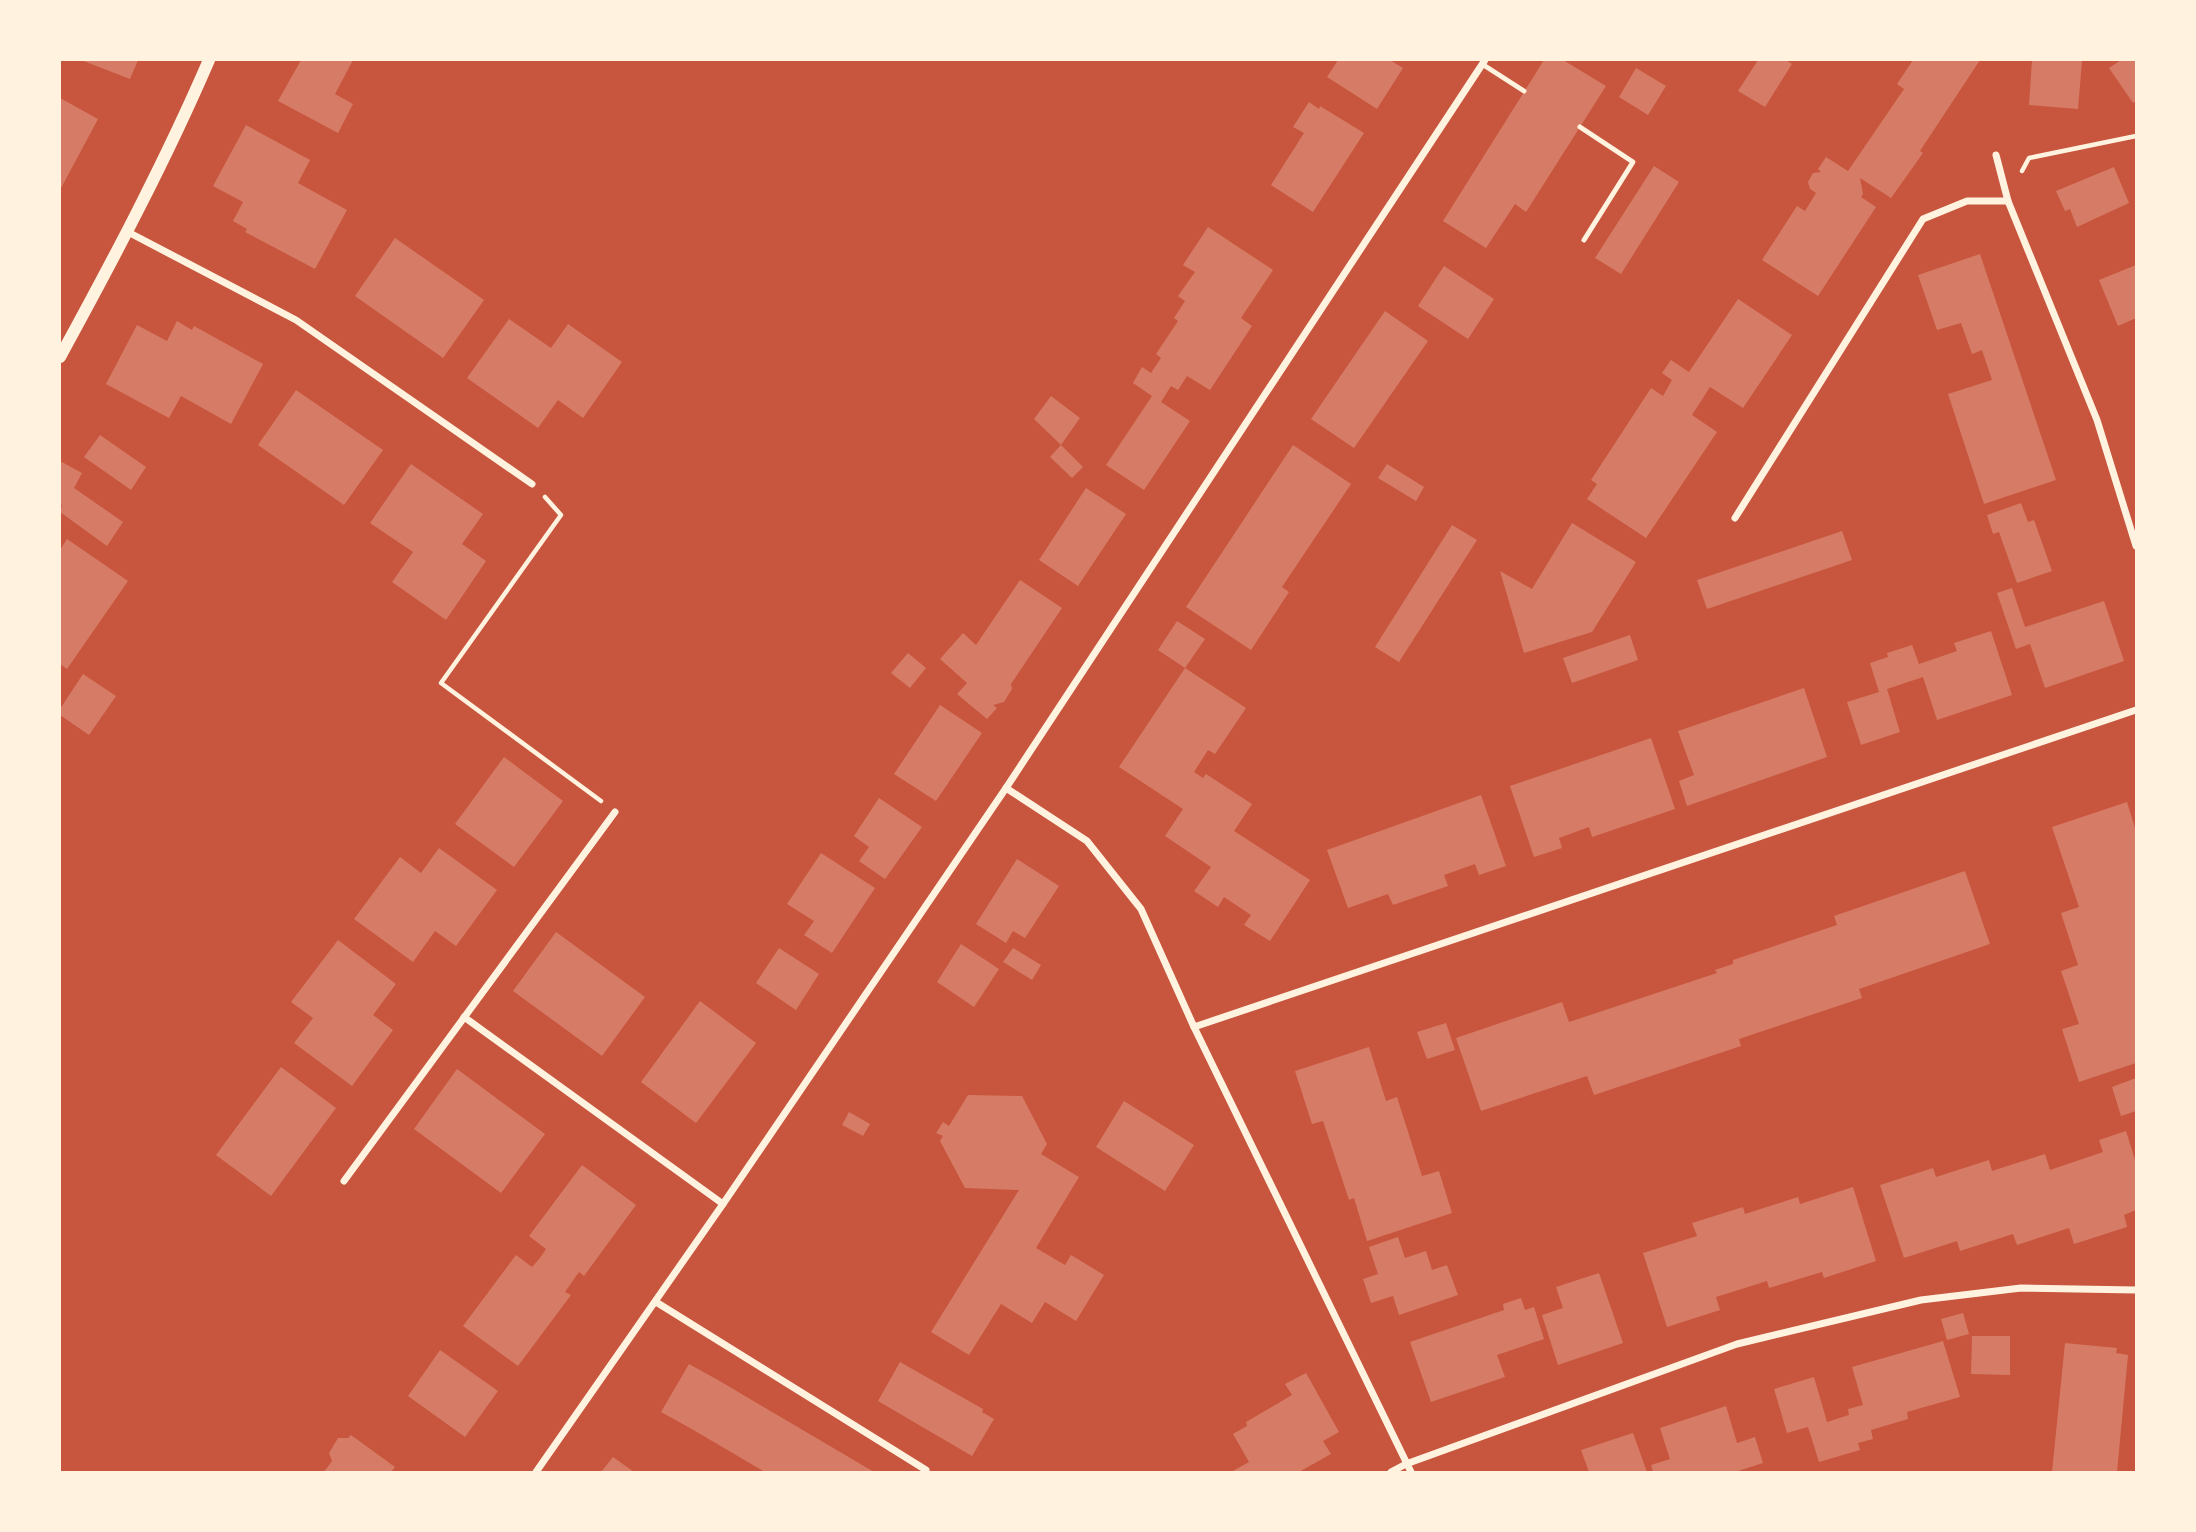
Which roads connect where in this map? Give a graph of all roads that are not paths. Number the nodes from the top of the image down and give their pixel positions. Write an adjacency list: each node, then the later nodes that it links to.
1 (209, 60): 7 (street)
2 (1483, 62): 3 (lane); 14 (street)
3 (1524, 91)
4 (1580, 127): 8 (lane)
5 (1996, 155): 6 (street)
6 (2008, 201): 11 (street); 12 (street)
7 (128, 232): 9 (street); 10 (street)
8 (1584, 240)
9 (60, 358)
10 (532, 484)
11 (1735, 518)
12 (2137, 546)
13 (2137, 710): 17 (street)
14 (1006, 788): 17 (street); 19 (street)
15 (615, 812): 16 (street)
16 (464, 1017): 18 (street); 19 (street)
17 (1194, 1027): 22 (street)
18 (344, 1181)
19 (723, 1205): 21 (street)
20 (2137, 1290): 22 (street)
21 (656, 1302): 23 (street); 24 (street)
22 (1406, 1464): 25 (street); 26 (street)
23 (926, 1470)
24 (536, 1472)
25 (1391, 1472)
26 (1411, 1472)

